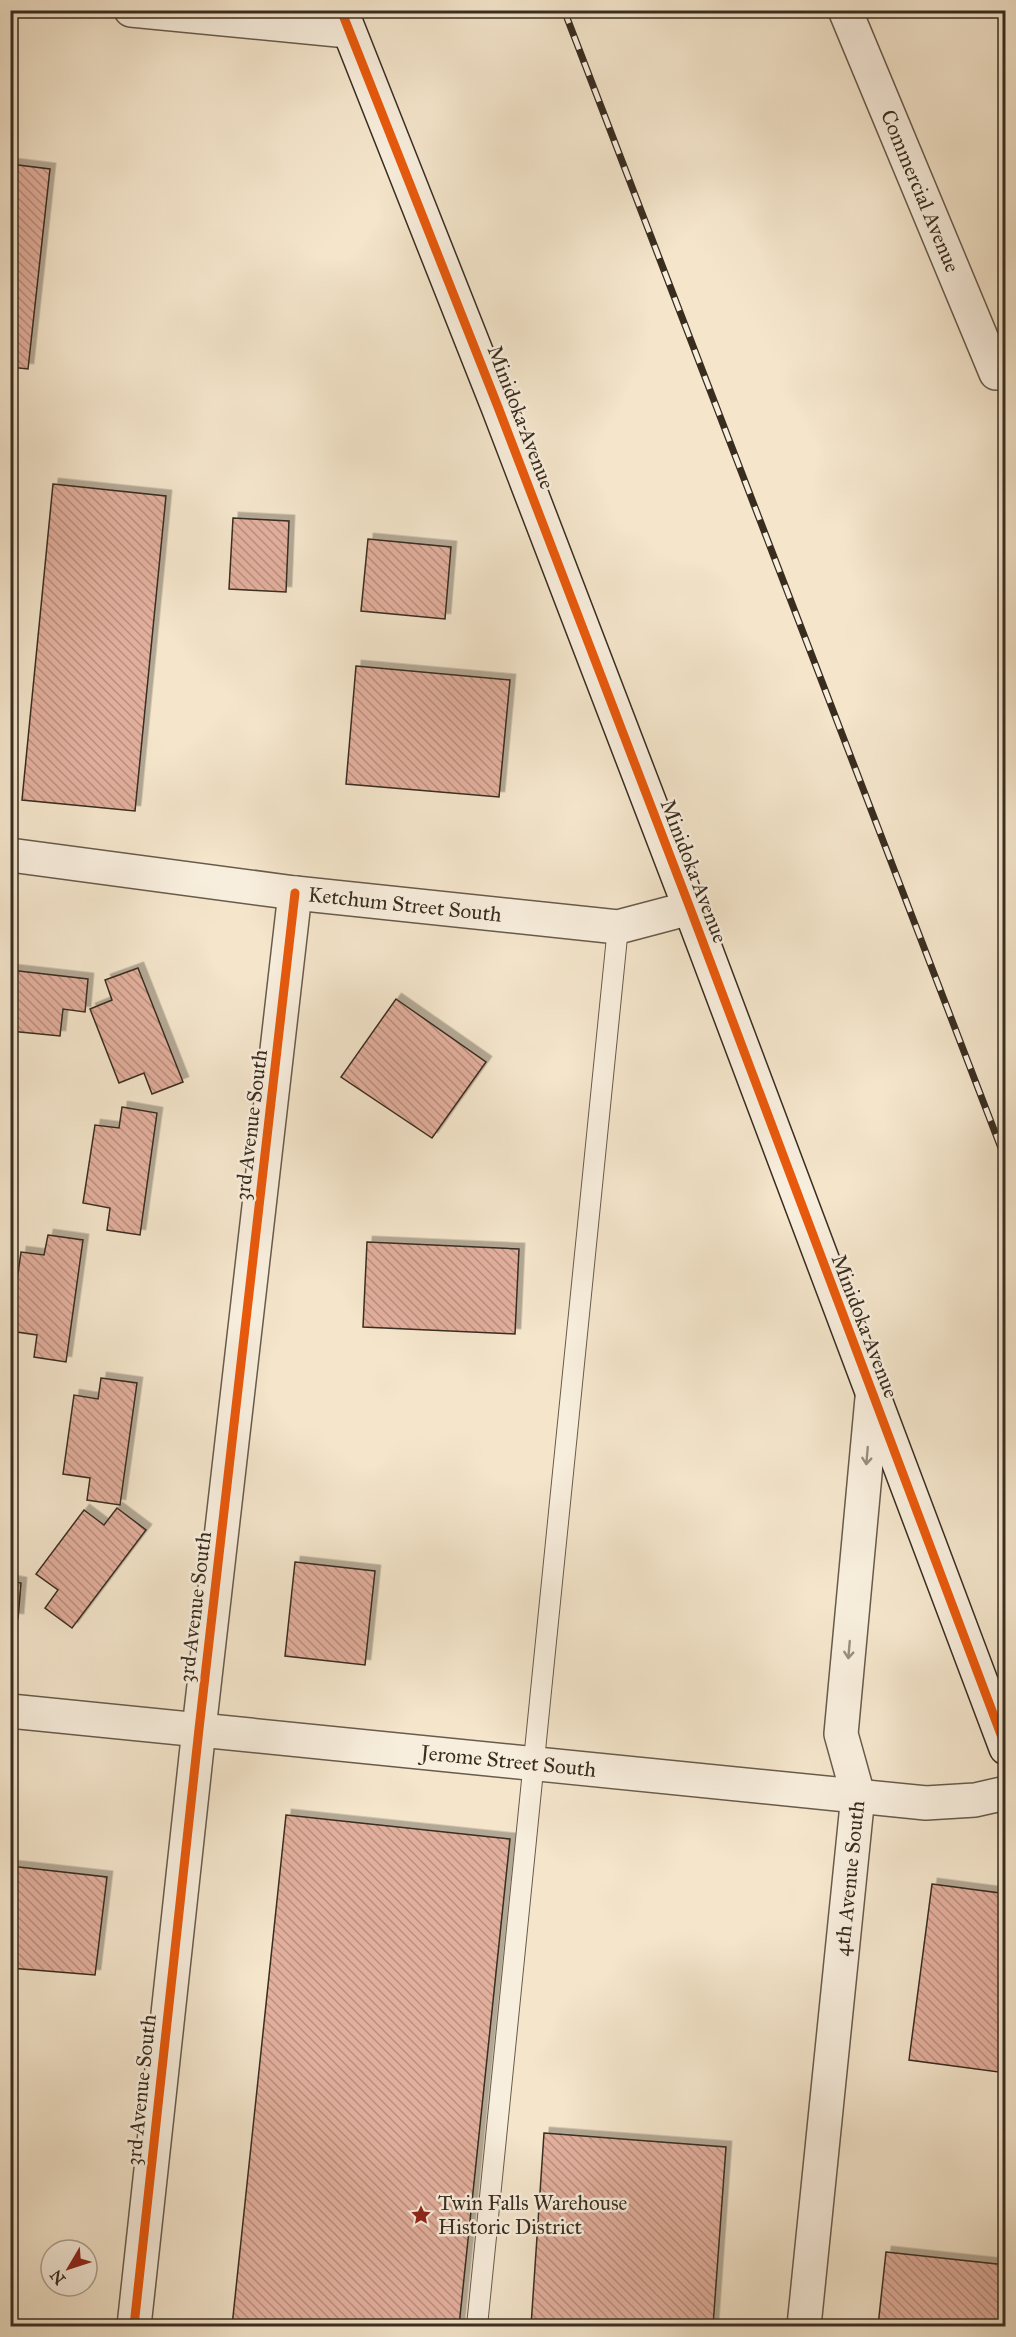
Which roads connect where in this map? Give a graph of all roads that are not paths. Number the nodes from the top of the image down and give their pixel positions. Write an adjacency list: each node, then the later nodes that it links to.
1 (131, 10): 3 (street)
2 (845, 10): 4 (street, Commercial Avenue)
3 (344, 21): 7 (street, Minidoka Avenue)
4 (996, 373)
5 (10, 855): 6 (street, Ketchum Street South)
6 (295, 893): 8 (street, Ketchum Street South); 11 (street, 3rd Avenue South)
7 (690, 908): 8 (street, Ketchum Street South); 9 (street, Minidoka Avenue)
8 (618, 927): 13 (lane)
9 (872, 1398): 12 (street, Minidoka Avenue); 15 (street, 4th Avenue South, one-way to 15)
10 (10, 1711): 11 (street, Jerome Street South)
11 (199, 1729): 13 (street, Jerome Street South); 16 (street, 3rd Avenue South)
12 (1005, 1748)
13 (534, 1763): 15 (street, Jerome Street South); 17 (lane)
14 (1005, 1793): 15 (street, Jerome Street South)
15 (858, 1796): 18 (street, 4th Avenue South)
16 (134, 2326)
17 (477, 2326)
18 (804, 2326)

